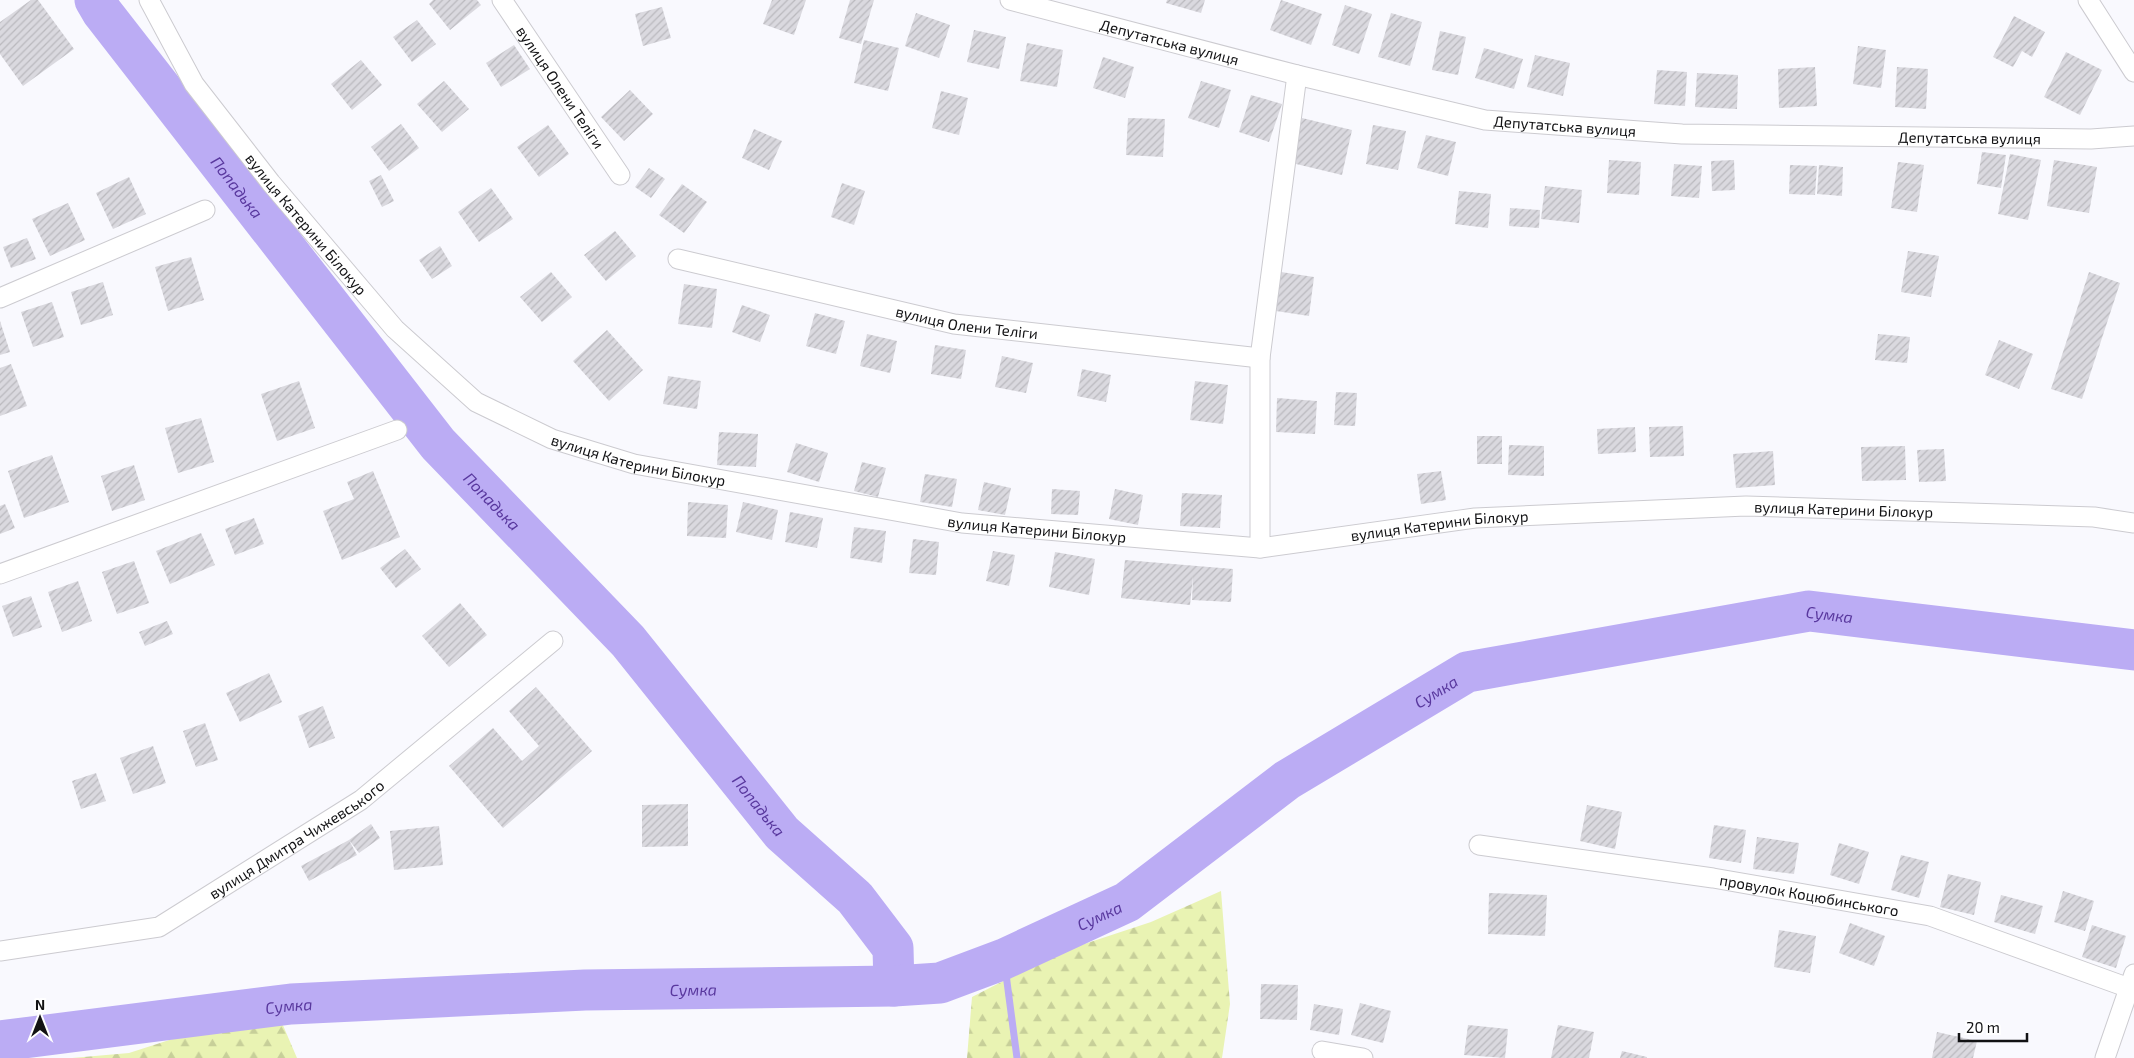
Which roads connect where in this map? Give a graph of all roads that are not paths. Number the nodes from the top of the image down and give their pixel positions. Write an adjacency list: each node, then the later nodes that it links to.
1 (148, 0): 15 (street, вулиця Катерини Білокур)
2 (502, 0): 8 (street, вулиця Олени Теліги)
3 (1010, 0): 6 (street, Депутатська вулиця)
4 (2088, 0): 5 (street)
5 (2134, 72)
6 (1297, 75): 7 (street, Депутатська вулиця); 12 (street)
7 (2134, 136)
8 (620, 175)
9 (204, 210): 11 (street)
10 (678, 259): 12 (street, вулиця Олени Теліги)
11 (0, 298)
12 (1260, 358): 15 (street)
13 (397, 430): 16 (street)
14 (2134, 523): 15 (street, вулиця Катерини Білокур)
15 (1260, 548)
16 (0, 574)
17 (553, 640): 19 (street, вулиця Дмитра Чижевського)
18 (1479, 845): 20 (street, провулок Коцюбинського)
19 (0, 951)
20 (2131, 981): 23 (street)
21 (1322, 1051): 22 (street)
22 (1364, 1058)
23 (2105, 1058)

